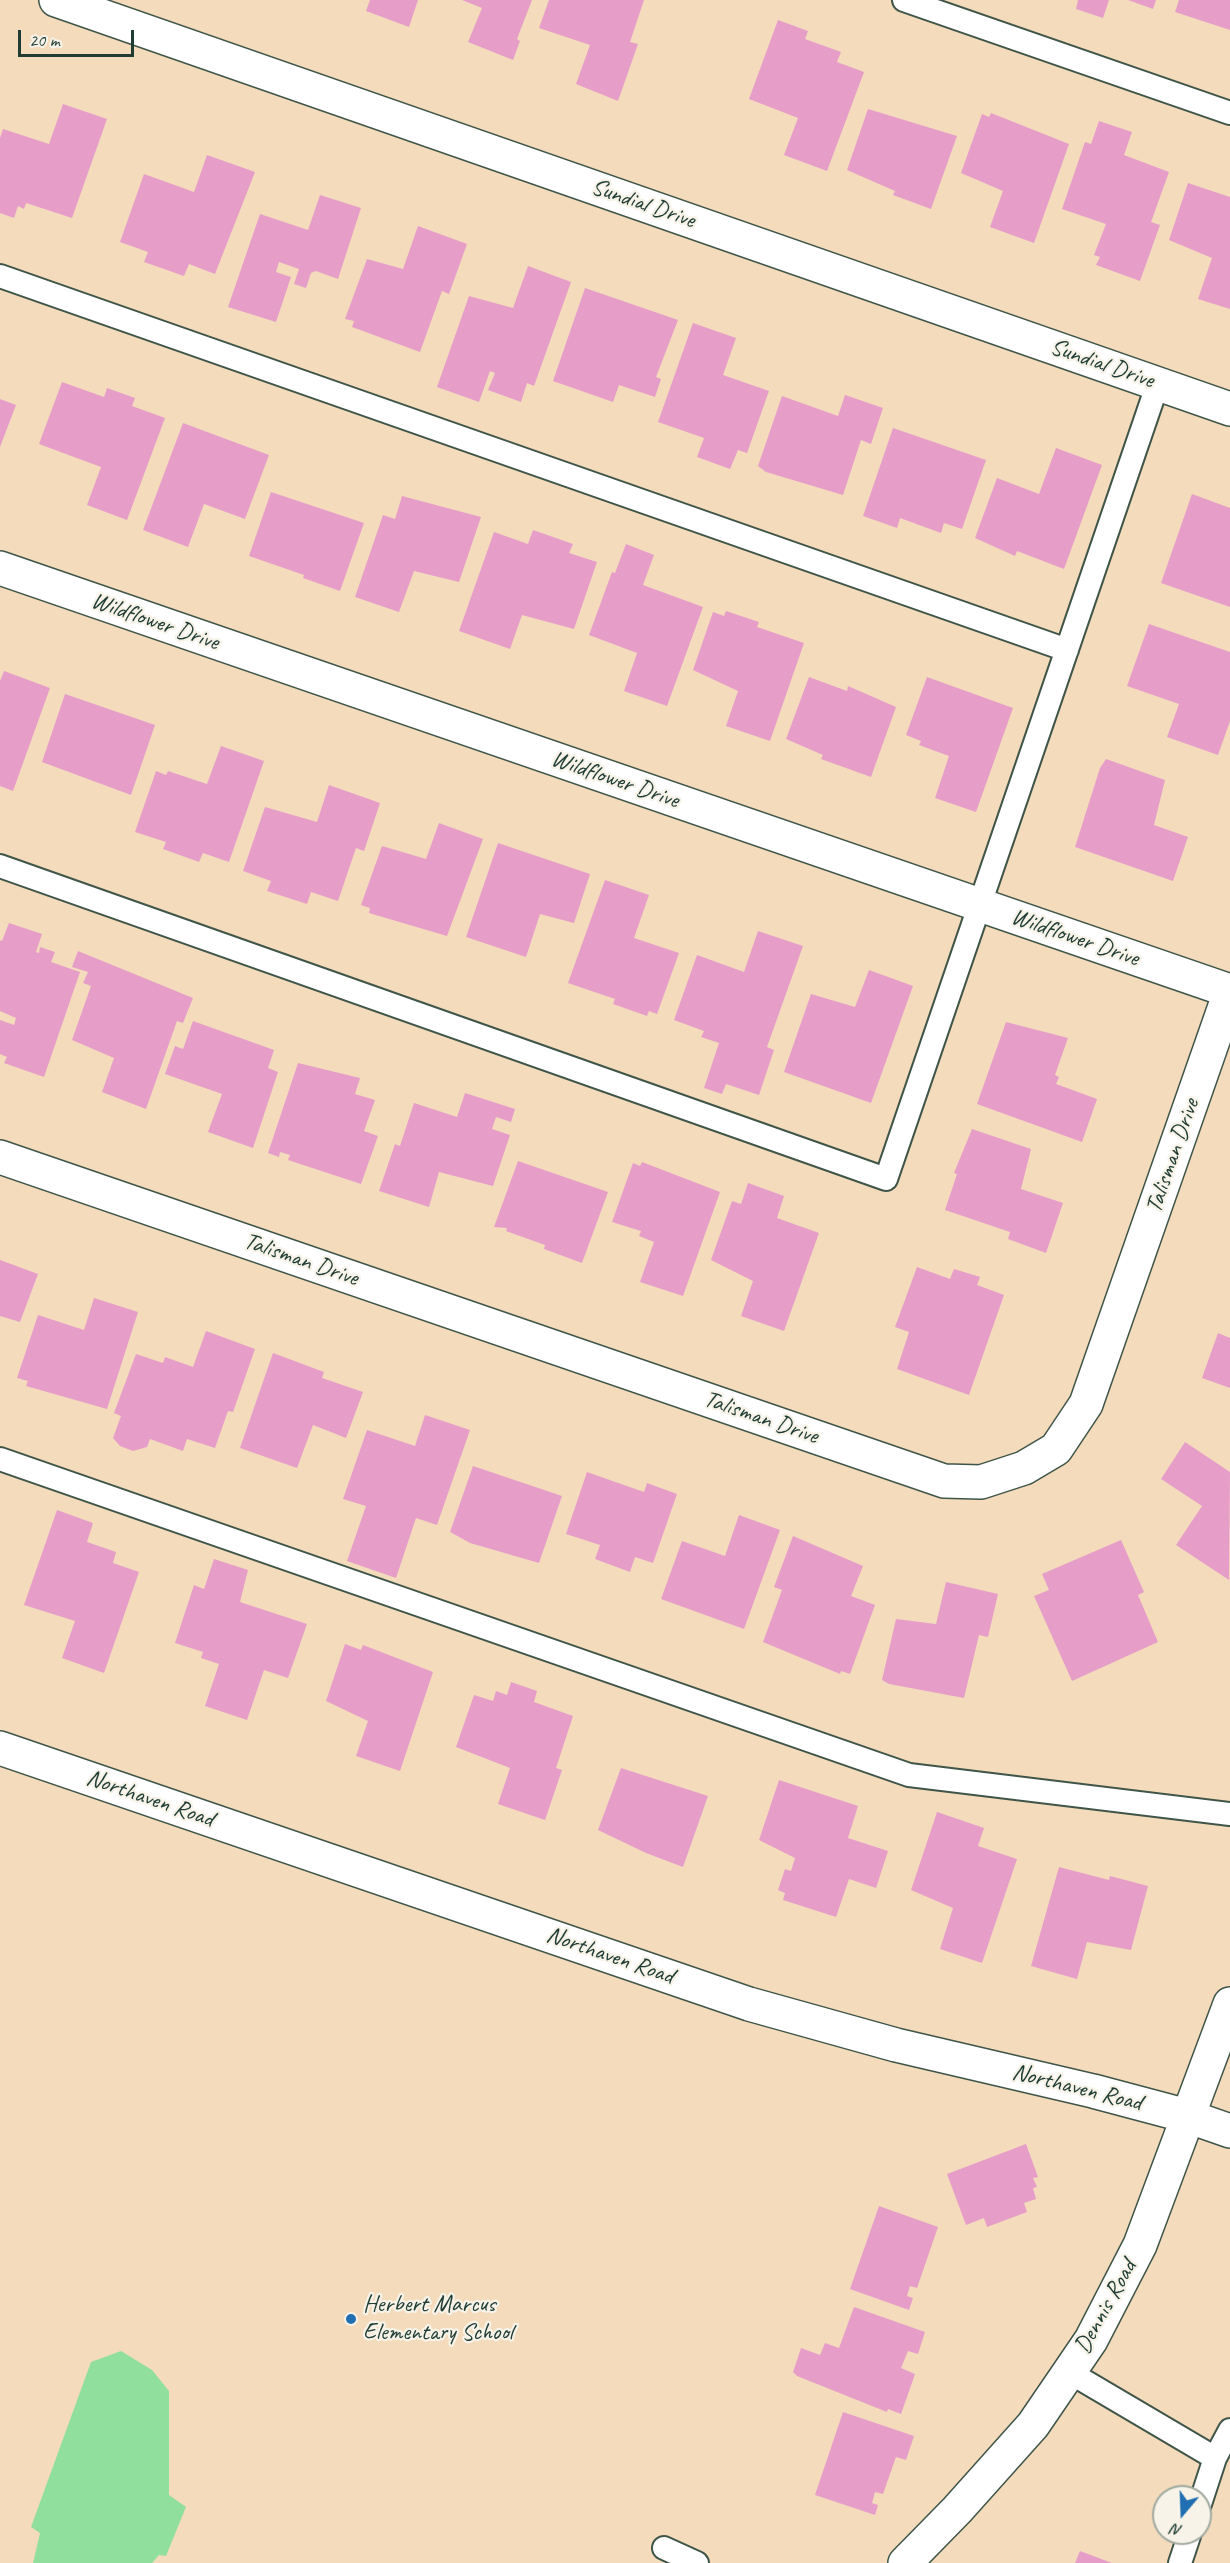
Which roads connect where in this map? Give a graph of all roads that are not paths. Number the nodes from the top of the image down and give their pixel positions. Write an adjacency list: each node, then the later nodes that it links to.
1 (56, 0): 5 (street, Sundial Drive)
2 (904, 0): 3 (lane)
3 (1230, 113)
4 (0, 276): 8 (lane)
5 (1158, 383): 6 (street, Sundial Drive); 8 (lane)
6 (1230, 409)
7 (0, 568): 10 (street, Wildflower Drive)
8 (1067, 650): 10 (lane)
9 (0, 866): 10 (lane)
10 (980, 905): 11 (street, Wildflower Drive)
11 (1230, 992): 12 (street, Talisman Drive)
12 (0, 1157)
13 (0, 1459): 15 (lane)
14 (0, 1748): 17 (street, Northaven Road)
15 (1230, 1814)
16 (1230, 2004): 17 (street, Dennis Road)
17 (1187, 2116): 18 (street, Northaven Road); 19 (street, Dennis Road)
18 (1230, 2130)
19 (1070, 2372): 21 (lane); 26 (street, Dennis Road)
20 (1230, 2430): 21 (lane)
21 (1215, 2458): 22 (lane)
22 (1206, 2485)
23 (1186, 2545): 27 (lane)
24 (664, 2548): 25 (lane)
25 (697, 2563)
26 (905, 2563)
27 (1180, 2563)

